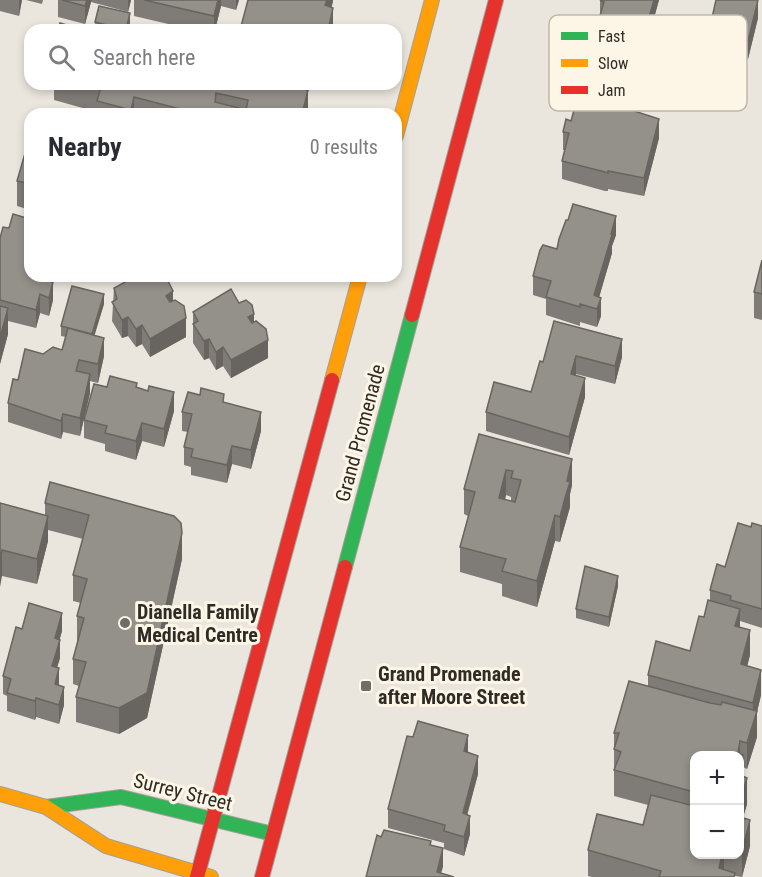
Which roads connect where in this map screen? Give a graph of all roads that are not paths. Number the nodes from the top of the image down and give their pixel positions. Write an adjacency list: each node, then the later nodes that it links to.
1 (432, 0): 3 (main road)
2 (496, 0): 8 (main road, Grand Promenade)
3 (402, 113)
4 (358, 282): 7 (main road, Grand Promenade)
5 (0, 794): 6 (main road, Surrey Street)
6 (46, 807): 7 (main road, Surrey Street); 9 (main road, Surrey Street)
7 (212, 820): 8 (main road, Surrey Street); 9 (main road, Grand Promenade)
8 (273, 834): 10 (main road, Grand Promenade)
9 (202, 876)
10 (262, 877)

